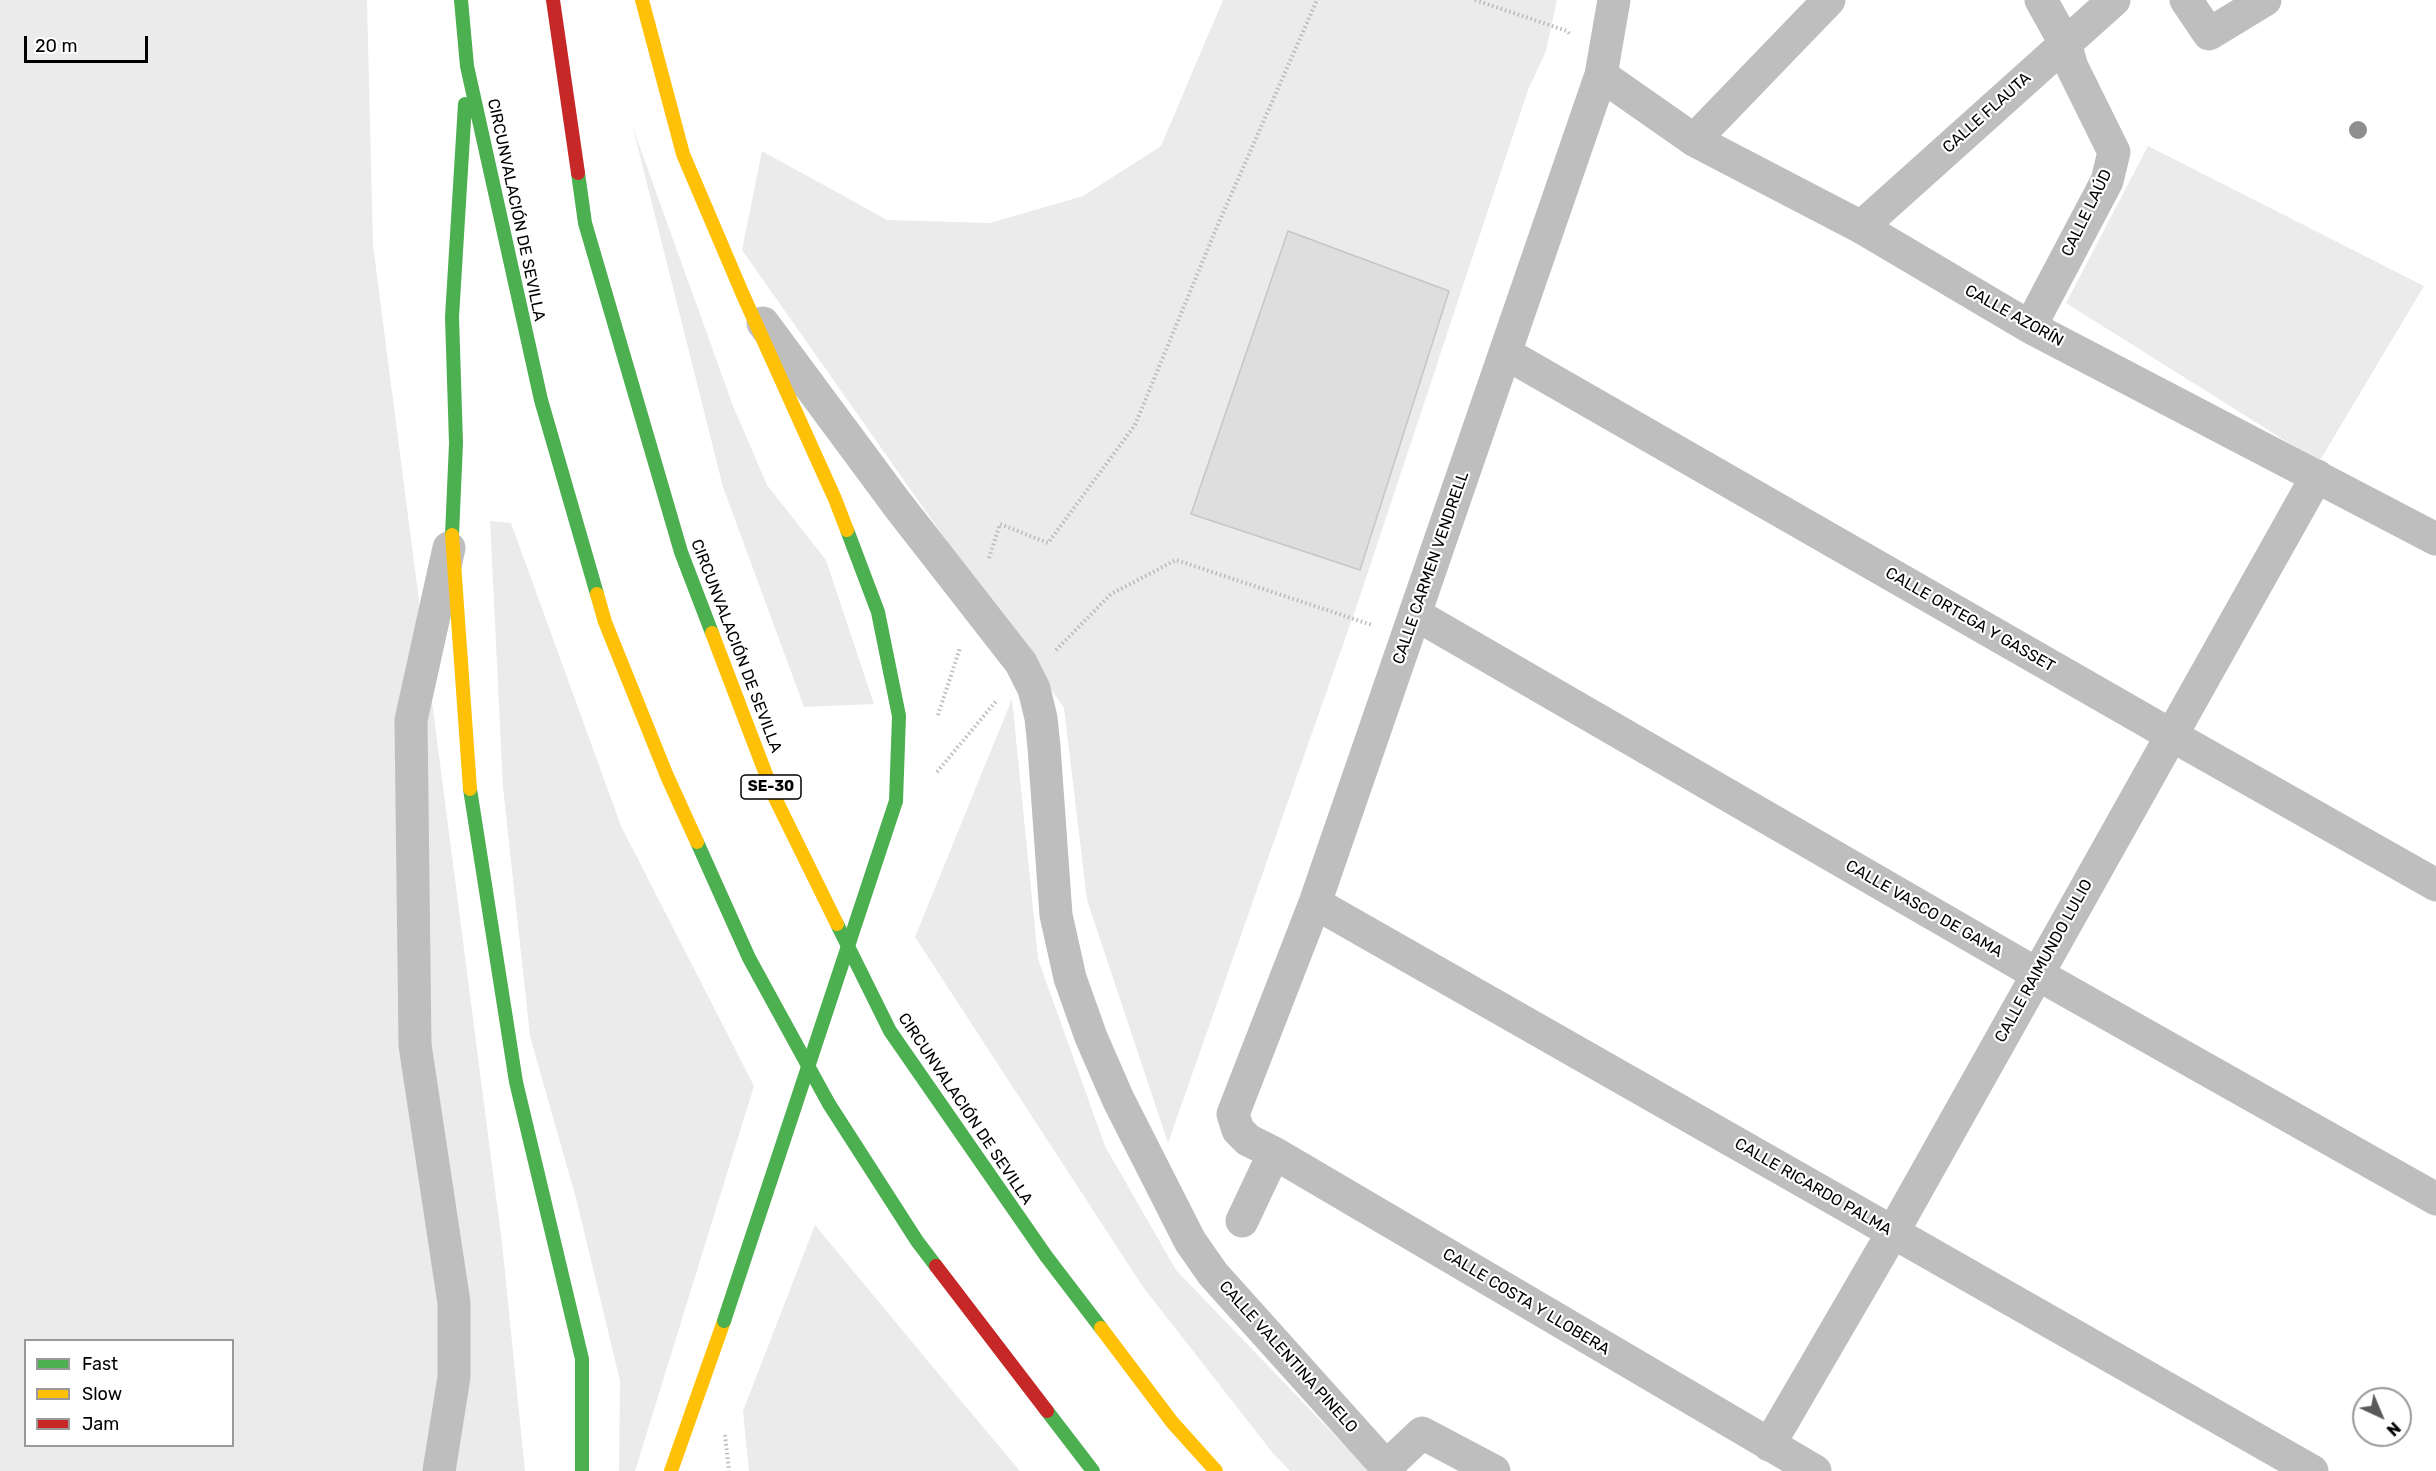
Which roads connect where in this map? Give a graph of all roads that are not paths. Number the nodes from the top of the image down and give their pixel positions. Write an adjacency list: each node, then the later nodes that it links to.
1 (461, 0): 11 (main road, CIRCUNVALACIÓN DE SEVILLA)
2 (553, 0): 37 (main road, CIRCUNVALACIÓN DE SEVILLA / SE-30)
3 (642, 0): 15 (main road)
4 (1614, 0): 12 (street, CALLE CARMEN VENDRELL)
5 (1829, 0): 13 (street)
6 (2041, 0): 10 (street, CALLE LAÚD)
7 (2114, 0): 10 (street, CALLE FLAUTA)
8 (2186, 0): 9 (street)
9 (2265, 0)
10 (2065, 44): 14 (street, CALLE FLAUTA); 16 (street, CALLE LAÚD)
11 (467, 66): 19 (main road); 36 (main road, CIRCUNVALACIÓN DE SEVILLA)
12 (1601, 75): 13 (street, CALLE AZORÍN); 17 (street, CALLE CARMEN VENDRELL)
13 (1694, 140): 14 (street, CALLE AZORÍN)
14 (1861, 227): 16 (street, CALLE AZORÍN)
15 (743, 295): 32 (street, CALLE VALENTINA PINELO); 35 (main road, bridge)
16 (2030, 327): 18 (street, CALLE AZORÍN)
17 (1505, 353): 21 (street, CALLE CARMEN VENDRELL); 22 (street, CALLE ORTEGA Y GASSET)
18 (2317, 476): 20 (street, CALLE AZORÍN); 22 (street, CALLE RAIMUNDO LULIO)
19 (452, 535): 33 (street); 34 (main road)
20 (2436, 539)
21 (1411, 625): 24 (street, CALLE CARMEN VENDRELL); 25 (street, CALLE VASCO DE GAMA)
22 (2171, 735): 23 (street, CALLE ORTEGA Y GASSET); 25 (street, CALLE RAIMUNDO LULIO)
23 (2436, 885)
24 (1315, 903): 26 (street, CALLE CARMEN VENDRELL); 30 (street, CALLE RICARDO PALMA)
25 (2037, 974): 28 (street, CALLE VASCO DE GAMA); 30 (street, CALLE RAIMUNDO LULIO)
26 (1238, 1130): 27 (street, CALLE COSTA Y LLOBERA)
27 (1274, 1153): 29 (street); 31 (street, CALLE COSTA Y LLOBERA)
28 (2436, 1198)
29 (1242, 1221)
30 (1893, 1232): 31 (street, CALLE RAIMUNDO LULIO); 40 (street, CALLE RICARDO PALMA)
31 (1769, 1445): 39 (street, CALLE COSTA Y LLOBERA)
32 (1388, 1469): 38 (street)
33 (439, 1471)
34 (582, 1471)
35 (671, 1471)
36 (1093, 1471)
37 (1216, 1471)
38 (1494, 1471)
39 (1815, 1471)
40 (2312, 1471)

